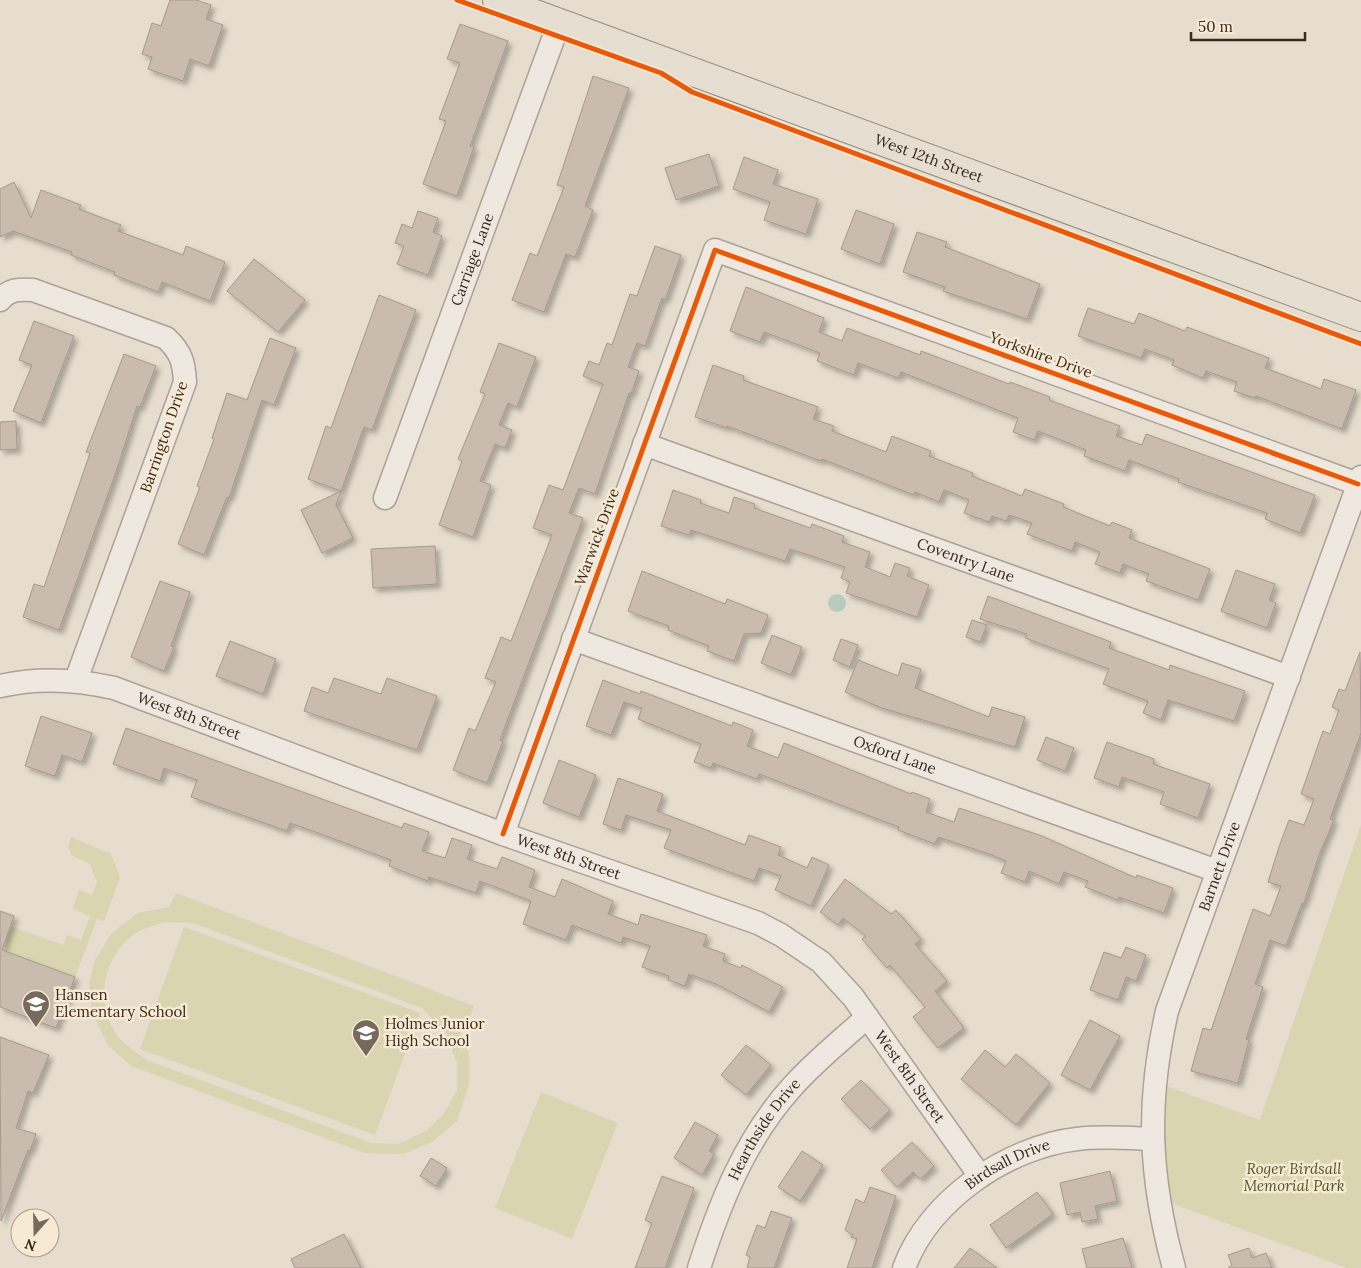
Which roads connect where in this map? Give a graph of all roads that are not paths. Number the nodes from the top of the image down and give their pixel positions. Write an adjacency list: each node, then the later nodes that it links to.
1 (497, 0): 2 (main road, West 12th Street)
2 (559, 23): 5 (main road, West 12th Street); 8 (street, Carriage Lane)
3 (715, 250): 6 (street, Warwick Drive); 7 (street, Yorkshire Drive)
4 (0, 300): 11 (street, Barrington Drive)
5 (1361, 317)
6 (644, 444): 9 (street, Warwick Drive); 10 (street, Coventry Lane)
7 (1360, 480): 10 (street, Barnett Drive)
8 (385, 498)
9 (573, 639): 13 (street, Warwick Drive); 14 (street, Oxford Lane)
10 (1289, 677): 14 (street, Barnett Drive)
11 (76, 680): 12 (street, West 8th Street); 13 (street, West 8th Street)
12 (0, 686)
13 (502, 834): 15 (street, West 8th Street)
14 (1217, 871): 16 (street, Barnett Drive)
15 (867, 1017): 17 (street, West 8th Street); 18 (street, Hearthside Drive)
16 (1153, 1139): 17 (street, Birdsall Drive); 20 (street, Barnett Drive)
17 (980, 1176): 19 (street, Birdsall Drive)
18 (698, 1268)
19 (904, 1268)
20 (1174, 1268)

